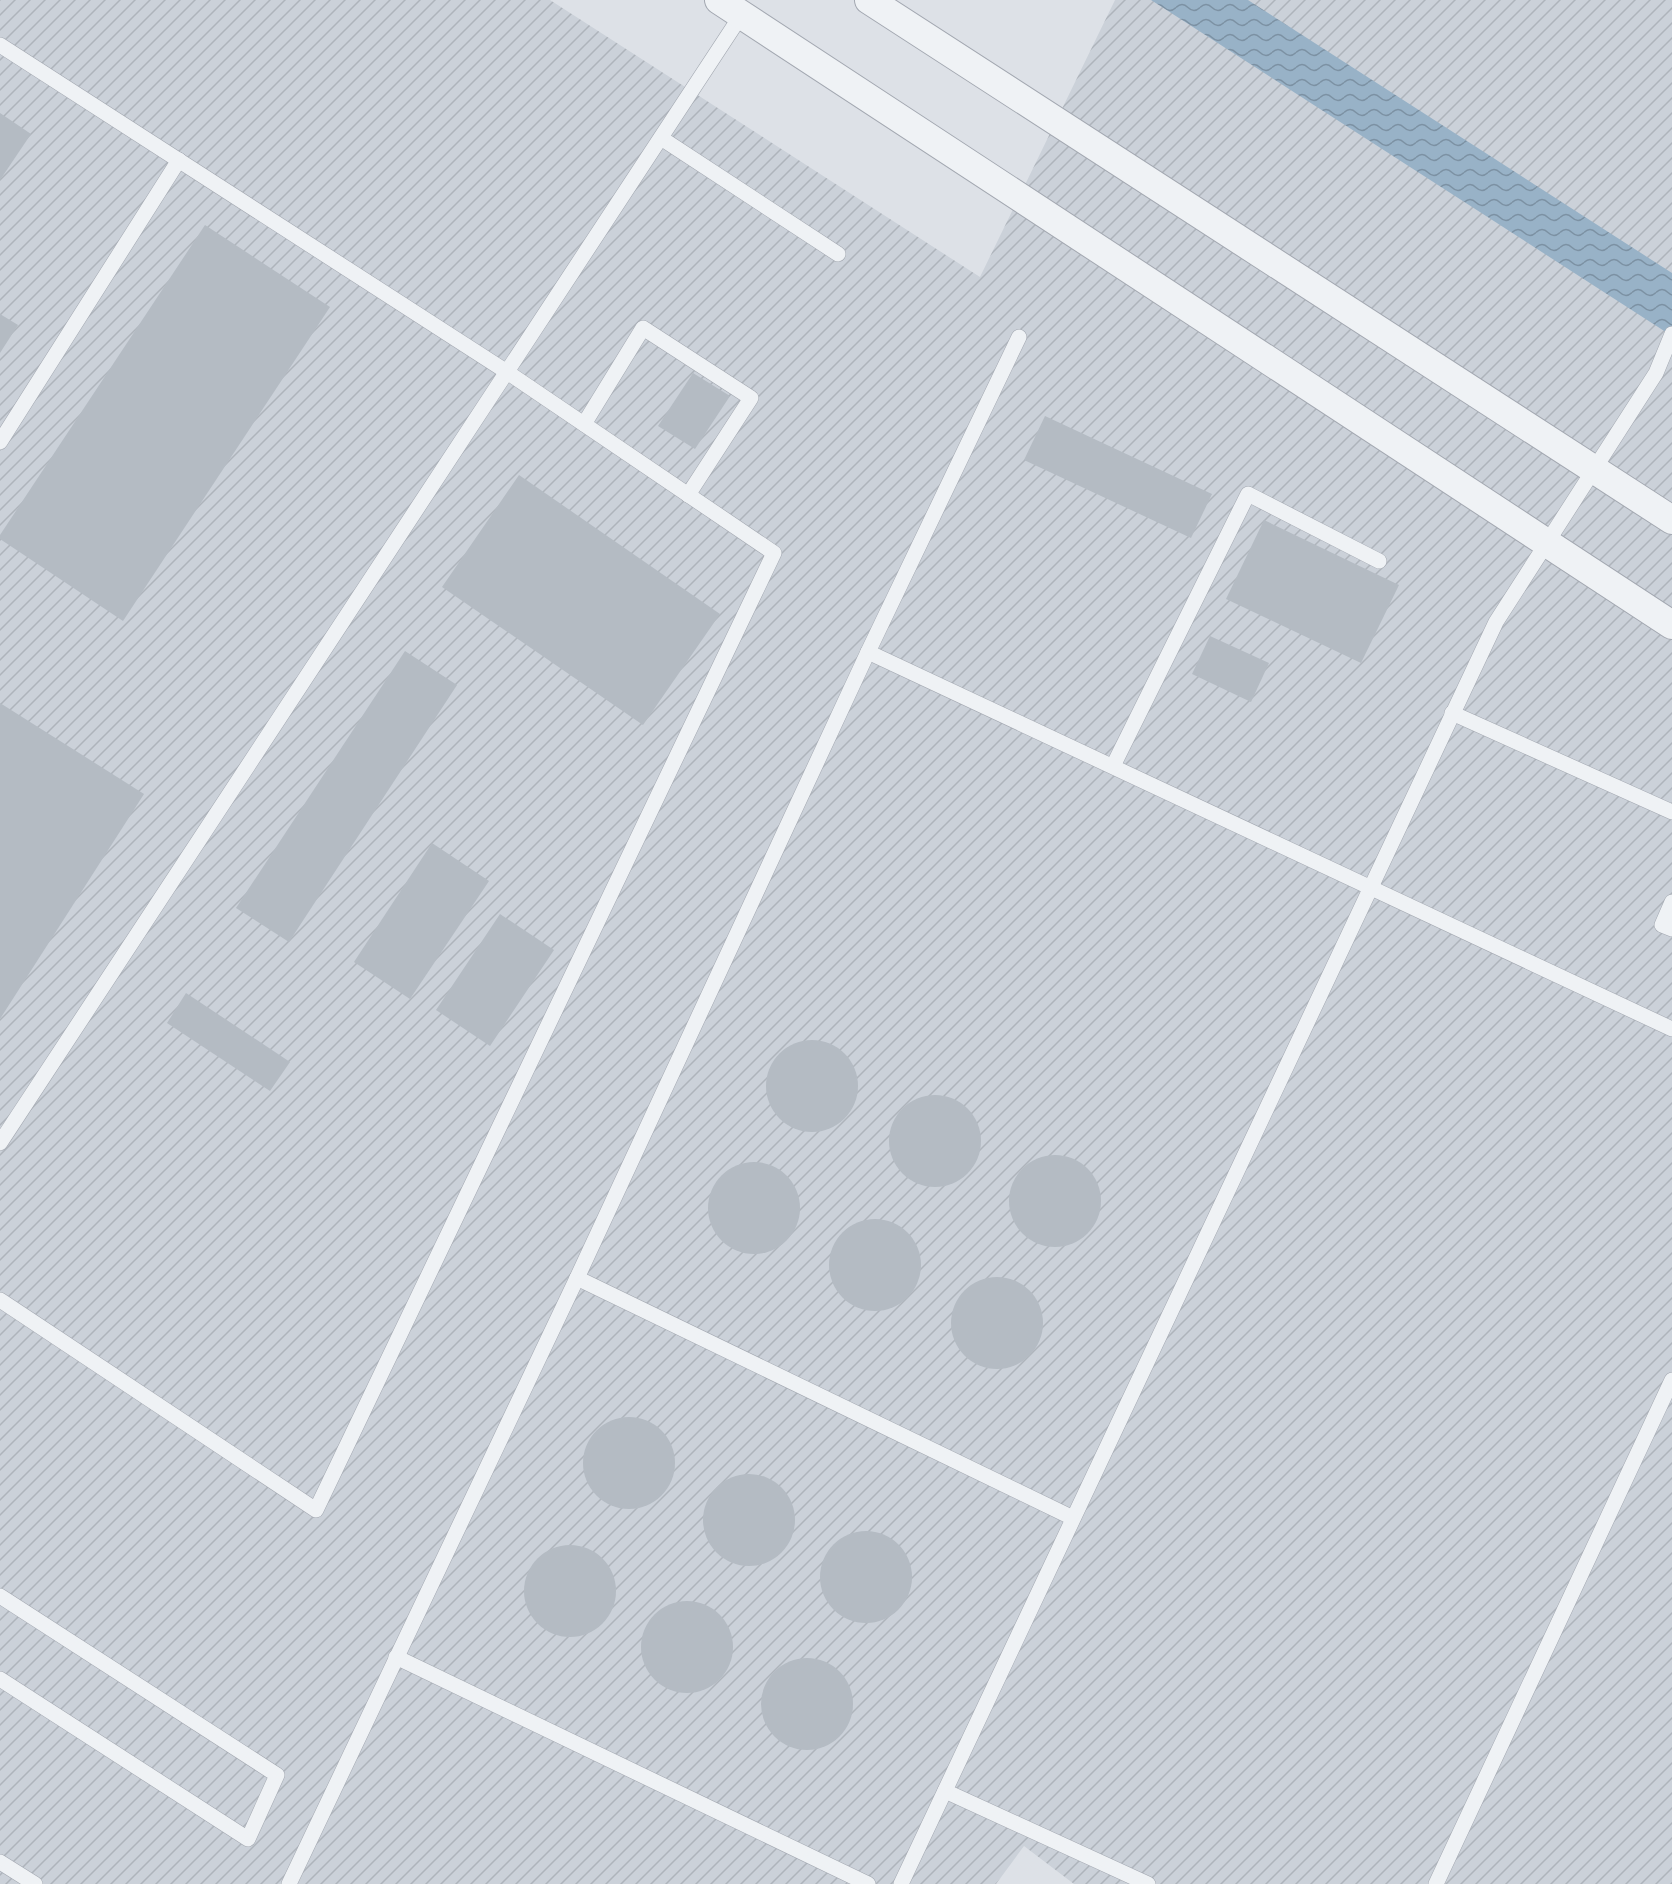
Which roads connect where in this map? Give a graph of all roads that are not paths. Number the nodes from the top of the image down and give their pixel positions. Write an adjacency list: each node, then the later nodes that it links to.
1 (869, 0): 12 (street)
2 (730, 7): 4 (lane); 15 (street)
3 (0, 45): 5 (lane)
4 (661, 138): 6 (lane); 9 (lane)
5 (178, 160): 9 (lane); 11 (lane)
6 (838, 254)
7 (1672, 334): 12 (lane)
8 (1018, 337): 18 (lane)
9 (507, 372): 10 (lane); 26 (lane)
10 (584, 424): 13 (lane); 13 (lane)
11 (0, 442)
12 (1592, 468): 14 (street); 15 (lane)
13 (688, 495): 28 (lane)
14 (1672, 520)
15 (1546, 544): 17 (street); 19 (lane)
16 (1379, 561): 20 (lane)
17 (1672, 625)
18 (868, 652): 20 (lane); 27 (lane)
19 (1452, 713): 21 (lane); 22 (lane)
20 (1113, 766): 22 (lane)
21 (1672, 812)
22 (1371, 886): 25 (lane); 30 (lane)
23 (1672, 902): 24 (lane)
24 (1672, 929)
25 (1672, 1029)
26 (0, 1143)
27 (578, 1278): 30 (lane); 32 (lane)
28 (0, 1300)
29 (1672, 1380): 41 (lane)
30 (1073, 1518): 34 (lane)
31 (0, 1596): 33 (lane)
32 (396, 1657): 37 (lane); 38 (lane)
33 (0, 1679)
34 (945, 1791): 39 (lane); 40 (lane)
35 (0, 1862): 36 (lane)
36 (35, 1884)
37 (289, 1884)
38 (868, 1884)
39 (901, 1884)
40 (1148, 1884)
41 (1436, 1884)

